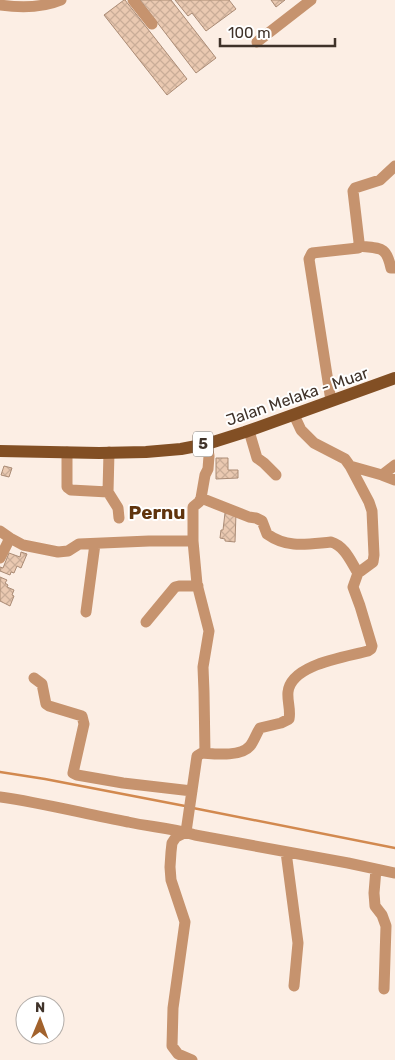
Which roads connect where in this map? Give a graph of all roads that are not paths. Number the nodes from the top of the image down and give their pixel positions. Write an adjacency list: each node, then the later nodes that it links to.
1 (61, 0): 4 (street)
2 (133, 0): 5 (street)
3 (311, 0): 6 (street)
4 (0, 5)
5 (152, 24)
6 (257, 42)
7 (395, 166): 8 (street)
8 (359, 246): 9 (street); 11 (street)
9 (395, 268)
10 (395, 378): 11 (main road, Jalan Melaka - Muar / 5)
11 (331, 401): 12 (main road, Jalan Melaka - Muar / 5)
12 (294, 415): 13 (main road, Jalan Melaka - Muar / 5); 19 (street)
13 (251, 438): 14 (main road, Jalan Melaka - Muar / 5); 20 (street)
14 (208, 449): 17 (main road, Jalan Melaka - Muar / 5); 24 (street)
15 (0, 450): 16 (main road, Jalan Melaka - Muar / 5)
16 (67, 452): 17 (main road, Jalan Melaka - Muar / 5); 23 (street)
17 (109, 452): 23 (street)
18 (395, 465): 21 (street)
19 (350, 466): 21 (street); 31 (street)
20 (276, 475)
21 (382, 475): 22 (street)
22 (395, 480)
23 (108, 492): 25 (street)
24 (201, 498): 28 (street); 31 (street)
25 (119, 518)
26 (0, 531): 27 (street)
27 (10, 538): 29 (street); 30 (street)
28 (193, 542): 29 (street); 32 (street)
29 (95, 544): 33 (street)
30 (0, 558)
31 (358, 573): 36 (street)
32 (198, 586): 34 (street); 36 (street)
33 (86, 612)
34 (146, 622)
35 (34, 678): 37 (street)
36 (205, 753): 37 (street)
37 (191, 795): 39 (street)
38 (0, 797): 39 (street)
39 (186, 832): 40 (street); 45 (street)
40 (286, 852): 41 (street); 43 (street)
41 (376, 869): 42 (street); 44 (street)
42 (395, 873)
43 (294, 986)
44 (384, 989)
45 (172, 1046): 46 (street); 47 (street)
46 (170, 1060)
47 (192, 1060)

